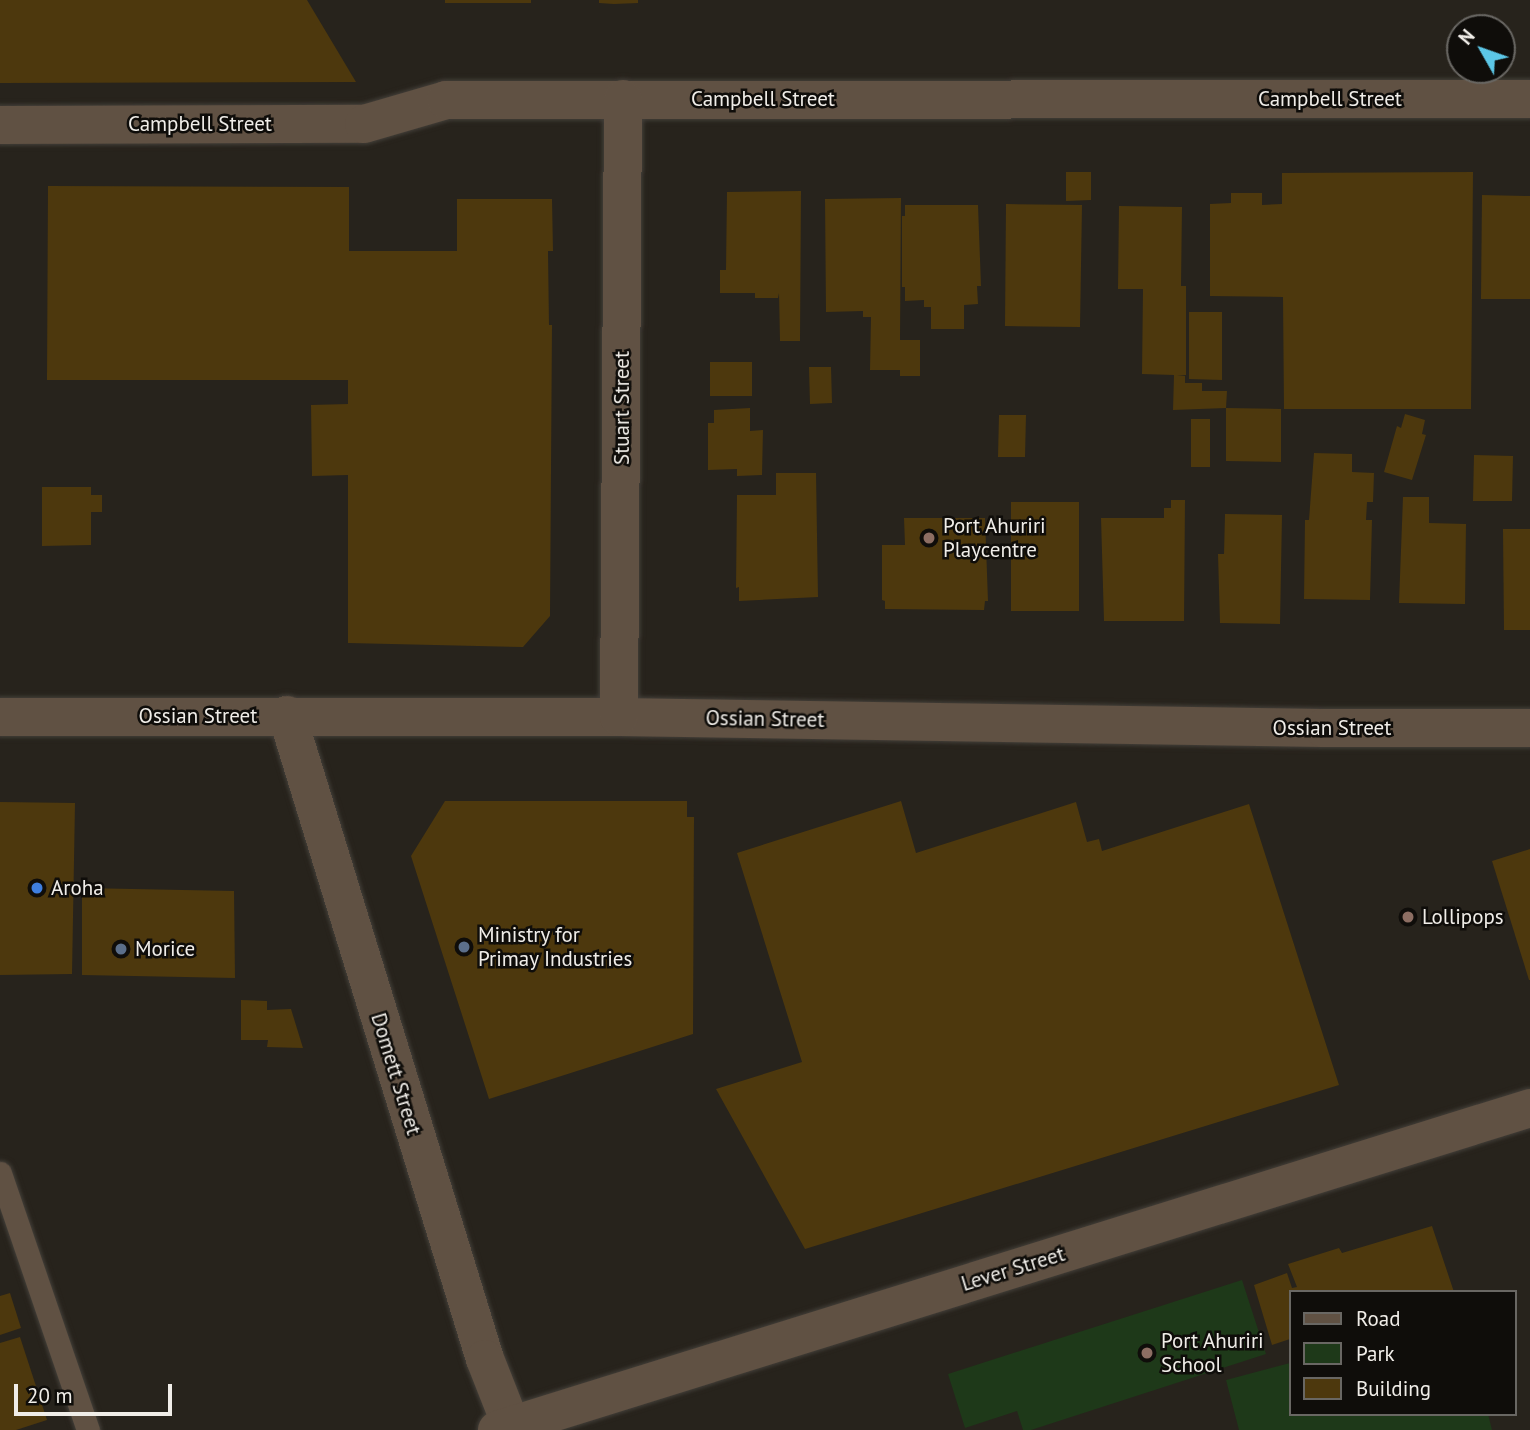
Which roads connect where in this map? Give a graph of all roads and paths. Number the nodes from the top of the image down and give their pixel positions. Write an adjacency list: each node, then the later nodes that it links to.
1 (624, 99): 2 (street, Campbell Street); 3 (street, Campbell Street); 5 (street, Stuart Street)
2 (1530, 99)
3 (0, 125)
4 (287, 715): 5 (street, Ossian Street); 6 (street, Ossian Street); 10 (street, Domett Street)
5 (619, 717): 7 (street, Ossian Street)
6 (0, 718)
7 (1530, 728)
8 (1530, 1108): 10 (street, Lever Street)
9 (0, 1173): 11 (lane)
10 (507, 1428)
11 (88, 1430)

